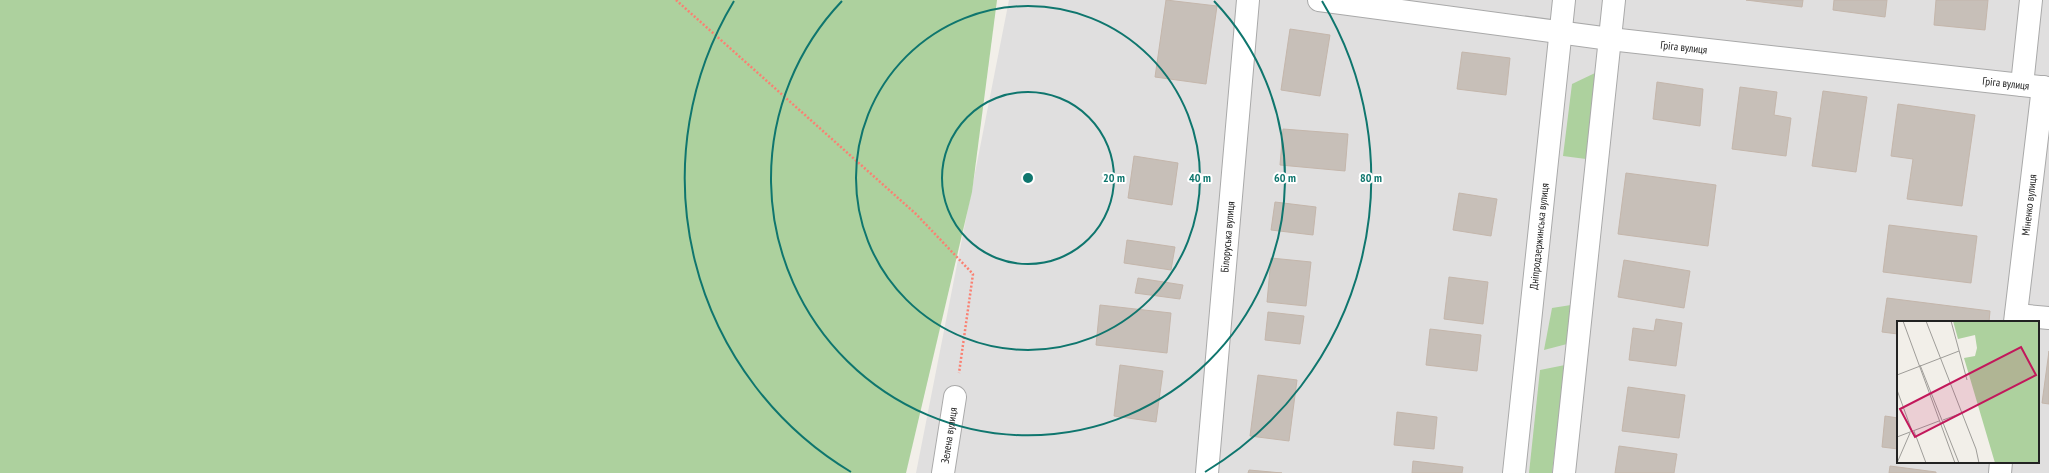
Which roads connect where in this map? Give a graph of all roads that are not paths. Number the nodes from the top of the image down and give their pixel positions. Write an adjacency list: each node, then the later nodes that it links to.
1 (1248, 0): 14 (street, Білоруська вулиця)
2 (1319, 0): 6 (street, Гріга вулиця)
3 (1564, 0): 6 (street, Дніпродзержинська вулиця)
4 (1614, 0): 7 (street)
5 (2031, 0): 8 (street, Міненко вулиця)
6 (1561, 31): 7 (street, Гріга вулиця); 15 (street, Дніпродзержинська вулиця)
7 (1610, 39): 8 (street, Гріга вулиця); 16 (street)
8 (2038, 87): 9 (street, Міненко вулиця)
9 (2016, 318): 10 (street)
10 (2049, 318)
11 (955, 397): 13 (street, Зелена вулиця)
12 (2001, 463): 17 (street)
13 (943, 473)
14 (1207, 473)
15 (1514, 473)
16 (1564, 473)
17 (2000, 473)

